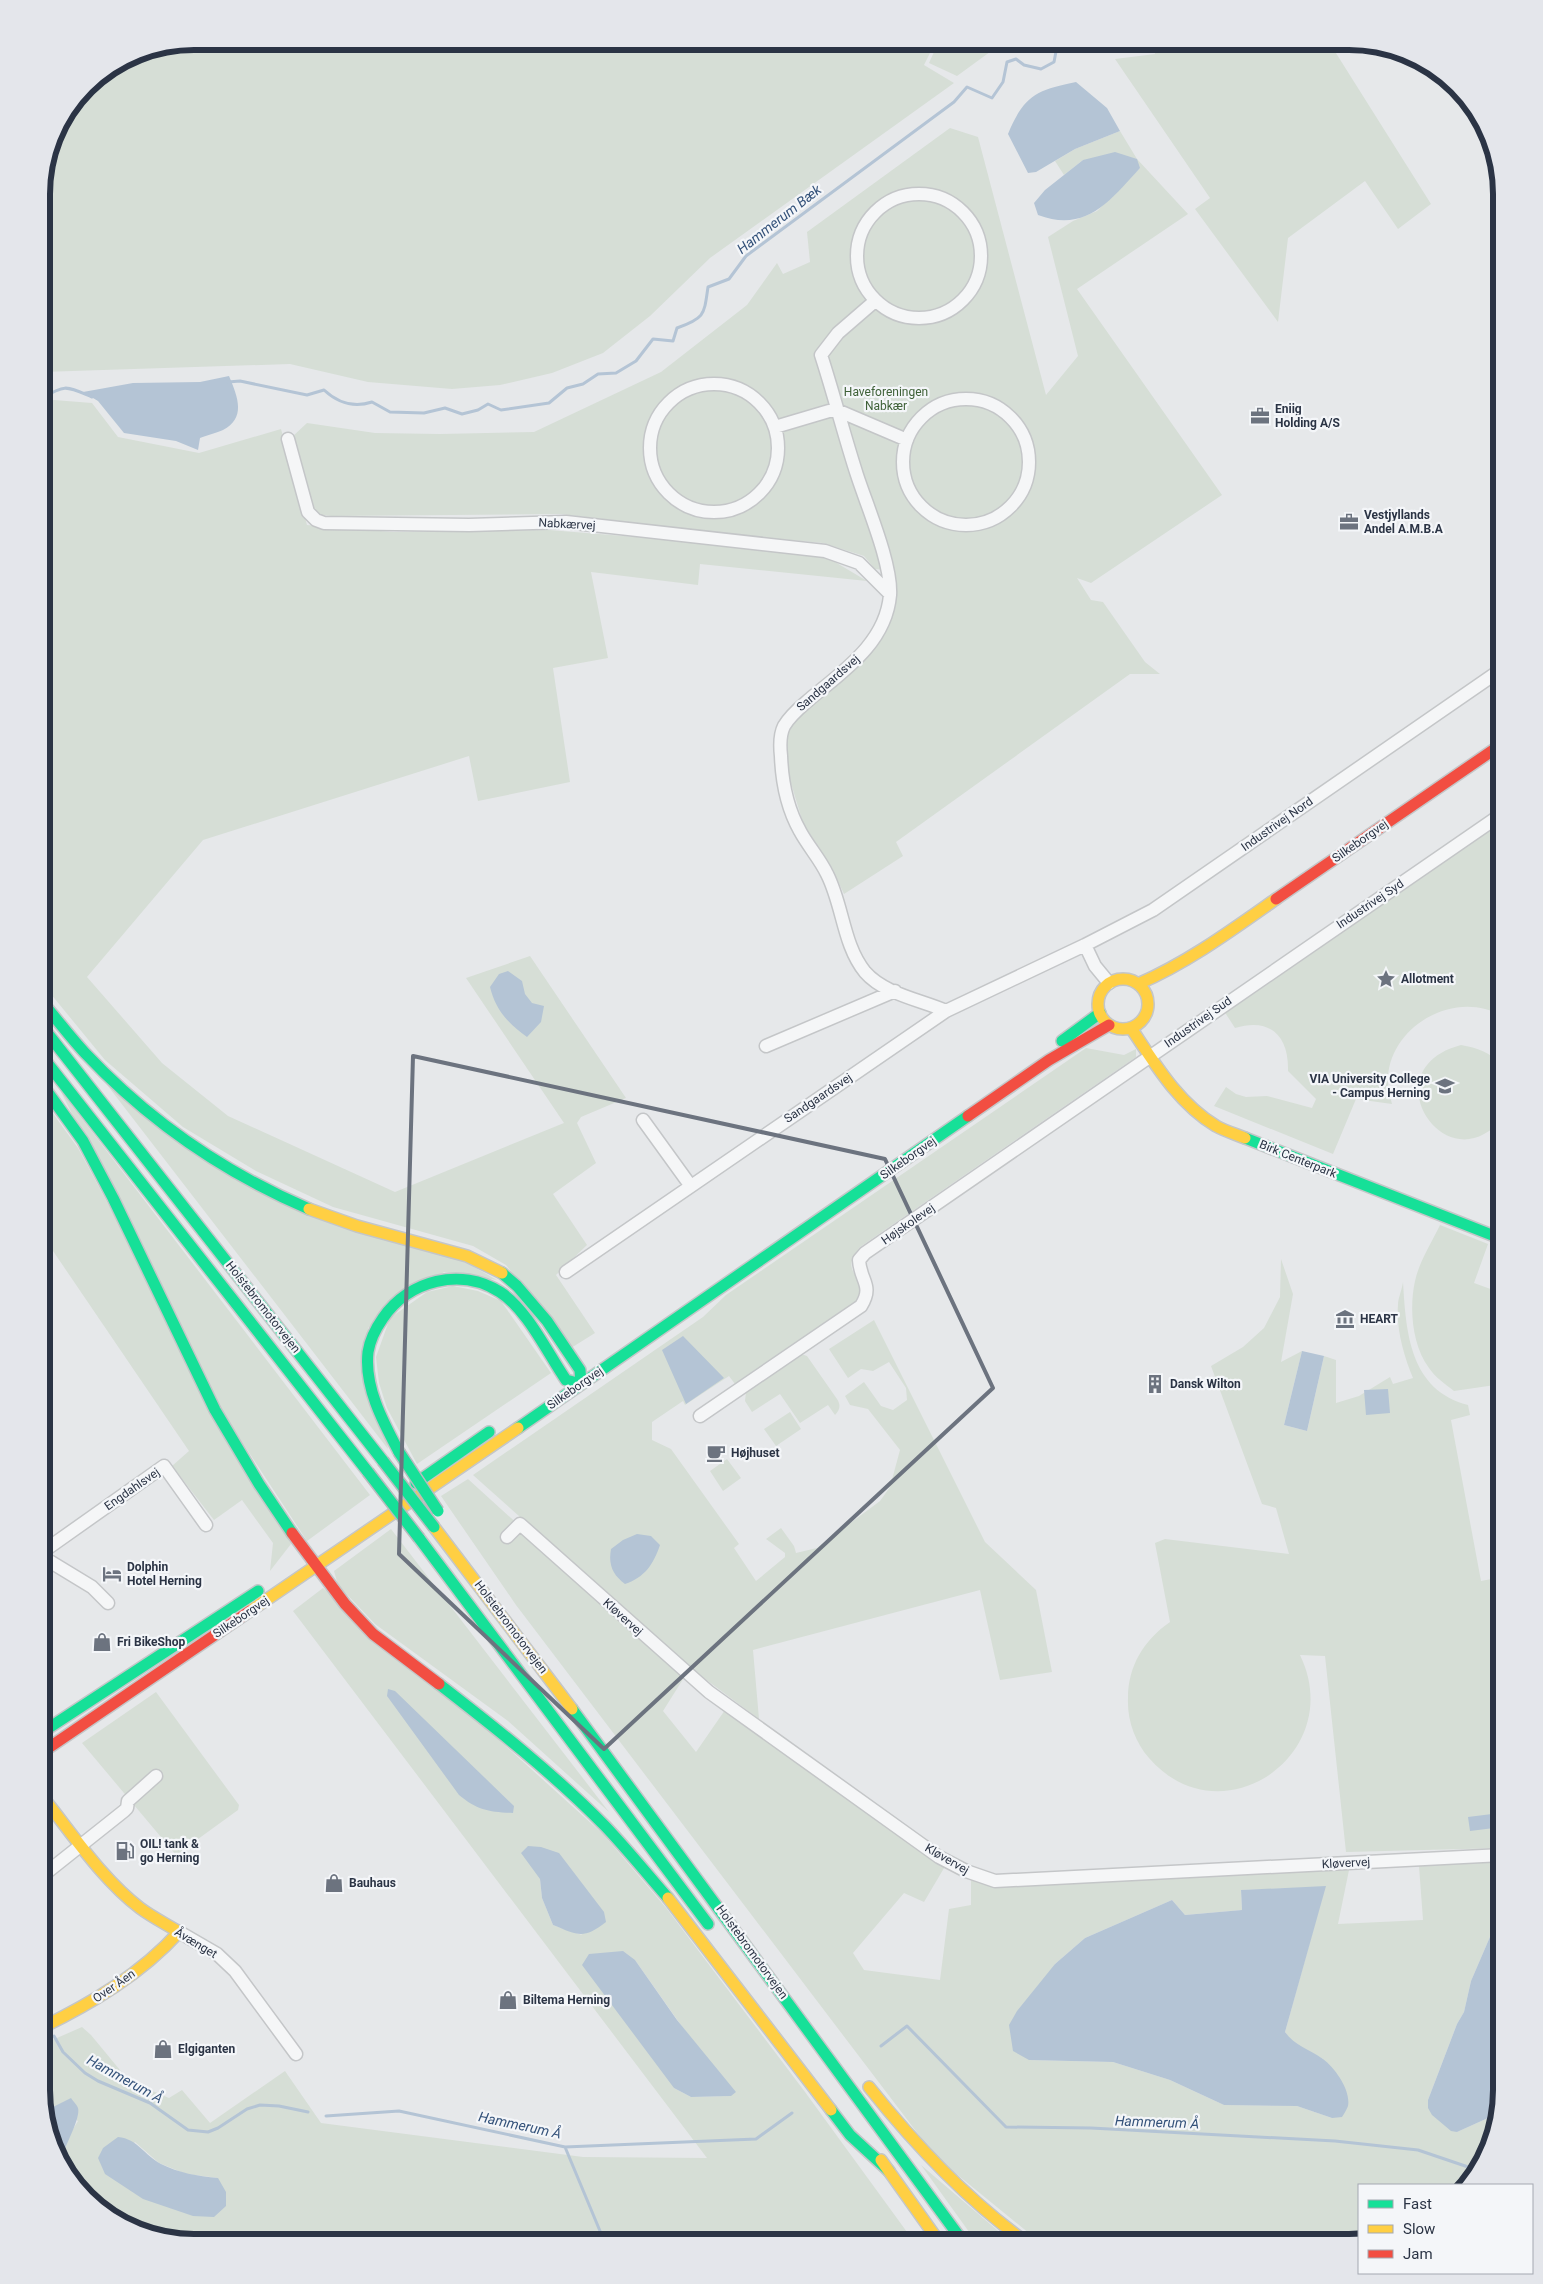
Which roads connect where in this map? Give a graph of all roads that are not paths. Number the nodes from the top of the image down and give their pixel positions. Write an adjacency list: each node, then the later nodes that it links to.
1 (875, 300): 1 (street); 2 (street, Sandgaardsvej)
2 (840, 411): 3 (street); 5 (street); 6 (street, Sandgaardsvej)
3 (775, 427): 3 (street)
4 (288, 439): 6 (street, Nabkærvej)
5 (907, 440): 5 (street)
6 (890, 594): 14 (street, Sandgaardsvej)
7 (1493, 675): 11 (street, Industrivej Nord)
8 (1493, 750): 10 (main road, Silkeborgvej)
9 (1493, 820): 15 (street, Industrivej Syd)
10 (1218, 939): 13 (main road, Silkeborgvej); 16 (main road, Silkeborgvej)
11 (1085, 945): 12 (street); 18 (street, Sandgaardsvej)
12 (1109, 983): 13 (main road); 19 (main road)
13 (1138, 984): 16 (main road)
14 (894, 991): 18 (street, Sandgaardsvej); 23 (street)
15 (1238, 994): 24 (street, Industrivej Sud)
16 (1148, 999): 21 (main road)
17 (50, 1011): 34 (main road)
18 (946, 1011): 28 (street, Sandgaardsvej)
19 (1100, 1013): 20 (main road); 33 (main road, Silkeborgvej)
20 (1109, 1025): 21 (main road); 36 (main road, Silkeborgvej)
21 (1136, 1025): 24 (main road, Birk Centerpark)
22 (50, 1036): 50 (main road, Holstebromotorvejen, bridge)
23 (766, 1046)
24 (1155, 1053): 29 (main road, Birk Centerpark); 38 (street, Højskolevej)
25 (50, 1066): 60 (main road, Holstebromotorvejen, bridge)
26 (50, 1096): 48 (main road)
27 (643, 1120): 28 (street)
28 (690, 1185): 32 (street, Sandgaardsvej)
29 (1441, 1211): 30 (main road, Birk Centerpark); 31 (main road, Birk Centerpark)
30 (1493, 1228)
31 (1493, 1235)
32 (566, 1272)
33 (622, 1341)
34 (584, 1368): 35 (main road, Silkeborgvej); 36 (main road)
35 (566, 1380): 36 (main road); 37 (main road, Silkeborgvej); 41 (main road, bridge)
36 (581, 1384): 48 (main road, Silkeborgvej)
37 (553, 1389)
38 (700, 1416)
39 (500, 1425): 40 (main road)
40 (380, 1508)
41 (444, 1519)
42 (206, 1526): 45 (street, Engdahlsvej)
43 (348, 1530): 48 (main road, Silkeborgvej)
44 (507, 1536): 56 (street, Kløvervej)
45 (50, 1548)
46 (465, 1548): 50 (main road)
47 (50, 1560): 49 (street, Engdahlsvej)
48 (312, 1561): 51 (main road, Silkeborgvej); 52 (main road, Silkeborgvej); 66 (main road)
49 (108, 1603)
50 (522, 1640): 57 (main road, Holstebromotorvejen)
51 (50, 1727)
52 (50, 1747)
53 (156, 1776): 55 (street)
54 (50, 1806): 55 (main road, Åvænget)
55 (81, 1846): 58 (street); 59 (main road, Åvænget)
56 (1493, 1855)
57 (682, 1856): 61 (main road); 68 (main road, Holstebromotorvejen)
58 (50, 1870)
59 (179, 1932): 62 (main road, Over Åen); 64 (street, Åvænget)
60 (716, 1935)
61 (780, 1972)
62 (50, 2023)
63 (802, 2053): 66 (main road)
64 (296, 2054)
65 (864, 2082): 69 (main road)
66 (889, 2171): 67 (main road)
67 (934, 2234)
68 (957, 2234)
69 (1014, 2234)

